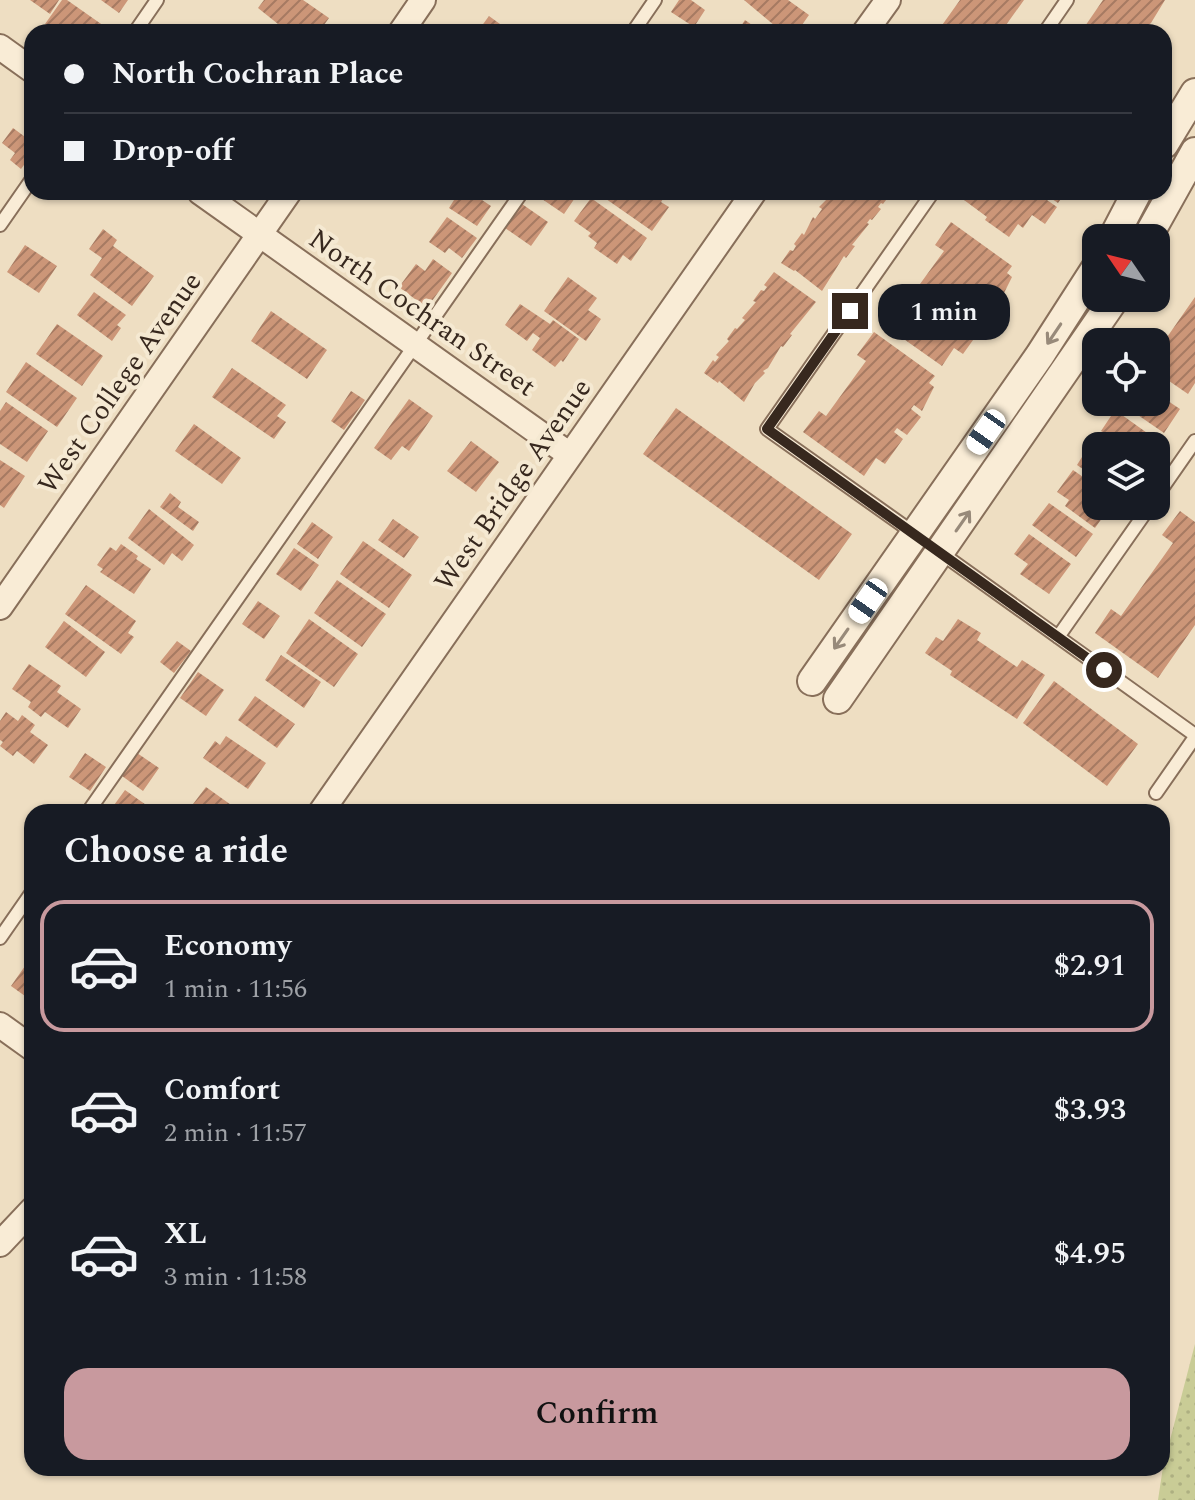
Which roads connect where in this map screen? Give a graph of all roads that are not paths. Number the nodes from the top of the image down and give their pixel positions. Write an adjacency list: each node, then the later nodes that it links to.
1 (157, 0): 6 (lane)
2 (423, 0): 7 (street)
3 (655, 0): 8 (lane)
4 (888, 0): 9 (street)
5 (1067, 0): 10 (lane)
6 (140, 24)
7 (406, 24)
8 (638, 24)
9 (871, 24)
10 (1050, 24)
11 (0, 47): 12 (street)
12 (24, 64)
13 (1195, 93): 14 (street)
14 (1172, 131)
15 (1195, 152): 17 (street)
16 (24, 190): 27 (lane)
17 (1172, 193)
18 (211, 200): 28 (street, North Cochran Street)
19 (283, 200): 28 (street, West College Avenue)
20 (516, 200): 31 (lane)
21 (748, 200): 33 (street, West Bridge Avenue)
22 (927, 200): 36 (lane)
23 (1133, 200): 25 (street)
24 (1168, 200): 26 (street)
25 (1120, 224)
26 (1155, 224)
27 (0, 225)
28 (259, 235): 31 (street, North Cochran Street); 38 (street, West College Avenue)
29 (1082, 291): 36 (street, one-way to 36)
30 (1105, 312): 37 (street, one-way to 30)
31 (416, 345): 33 (street, North Cochran Street); 44 (lane)
32 (1195, 441): 34 (lane)
33 (570, 455): 45 (street, West Bridge Avenue)
34 (1170, 477)
35 (1140, 520): 39 (lane)
36 (915, 534): 37 (street); 40 (street, one-way to 40)
37 (941, 553): 39 (lane); 41 (street)
38 (0, 607)
39 (1058, 637): 42 (lane)
40 (812, 681)
41 (838, 699)
42 (1195, 736): 43 (lane)
43 (1156, 793)
44 (94, 804)
45 (327, 804)
46 (24, 904): 47 (lane)
47 (0, 938)
48 (0, 1025): 49 (street)
49 (24, 1042)
50 (24, 1218): 51 (street)
51 (0, 1244)

